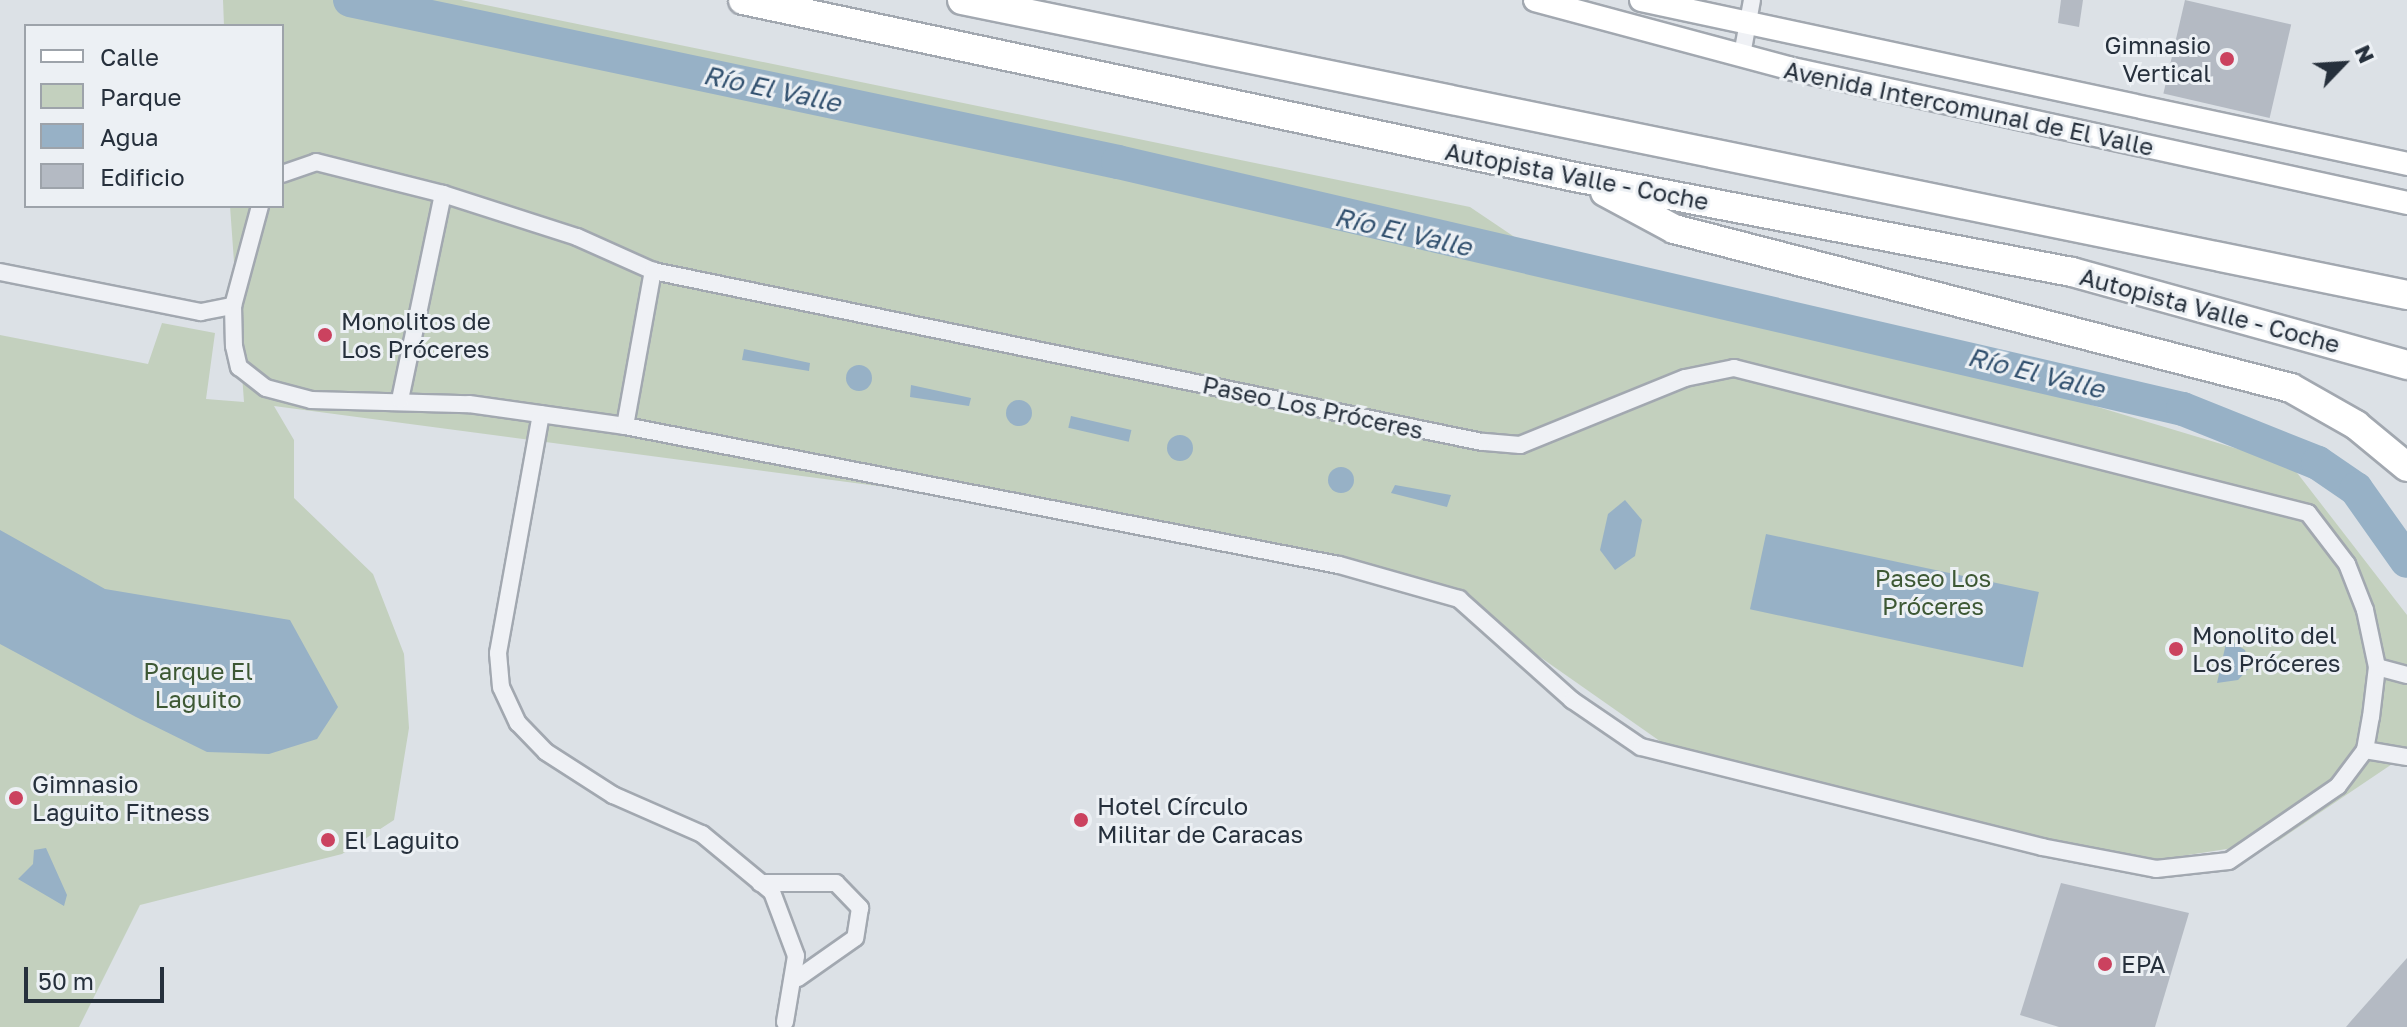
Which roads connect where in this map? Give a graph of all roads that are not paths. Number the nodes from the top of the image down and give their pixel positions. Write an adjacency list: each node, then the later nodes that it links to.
1 (743, 0): 9 (highway, Autopista Valle - Coche)
2 (962, 0): 15 (highway, Autopista Valle - Coche)
3 (1535, 0): 6 (main road, Avenida Intercomunal de El Valle)
4 (1641, 0): 5 (main road, Avenida Intercomunal de El Valle)
5 (1751, 10): 6 (street); 7 (main road, Avenida Intercomunal de El Valle)
6 (1742, 55): 11 (main road, Avenida Intercomunal de El Valle)
7 (2407, 164)
8 (284, 173): 10 (street, Paseo Los Próceres)
9 (1580, 178): 17 (highway, Autopista Valle - Coche); 21 (highway)
10 (443, 194): 13 (street, Paseo Los Próceres); 18 (street)
11 (2407, 203)
12 (259, 208): 16 (street)
13 (653, 271): 20 (street); 22 (street, Paseo Los Próceres)
14 (0, 272): 16 (street)
15 (2404, 294)
16 (233, 306): 18 (street)
17 (2407, 365)
18 (400, 400): 19 (street)
19 (541, 414): 20 (street); 26 (street)
20 (625, 426): 24 (street)
21 (2407, 467)
22 (2377, 667): 23 (street); 24 (street, Paseo Los Próceres)
23 (2407, 675)
24 (2365, 750): 25 (street)
25 (2407, 757)
26 (760, 883): 27 (street); 27 (street)
27 (798, 978): 28 (street)
28 (785, 1022)

